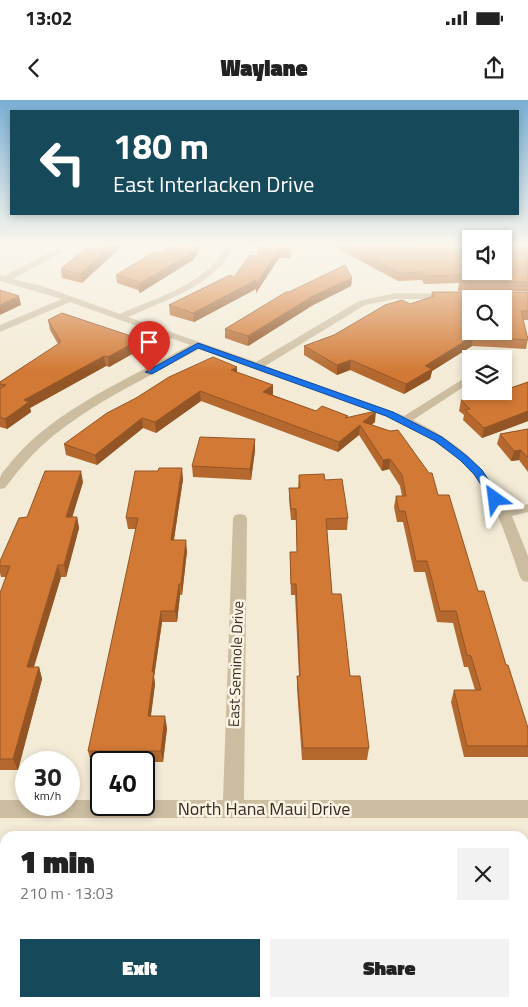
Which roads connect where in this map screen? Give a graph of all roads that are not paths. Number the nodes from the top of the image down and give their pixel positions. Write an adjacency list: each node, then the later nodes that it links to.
1 (34, 287): 4 (street)
2 (181, 287): 5 (street)
3 (462, 296): 8 (street)
4 (70, 298): 5 (street); 6 (street)
5 (120, 317): 7 (street)
6 (0, 329)
7 (198, 345): 8 (street); 11 (street)
8 (257, 366): 10 (street)
9 (462, 383): 10 (street)
10 (404, 421): 13 (street)
11 (0, 486)
12 (528, 508): 13 (street)
13 (504, 514): 15 (street)
14 (240, 518): 16 (street, East Seminole Drive)
15 (528, 577)
16 (232, 809): 17 (street, North Hana Maui Drive); 18 (street, North Hana Maui Drive)
17 (528, 809)
18 (0, 810)

